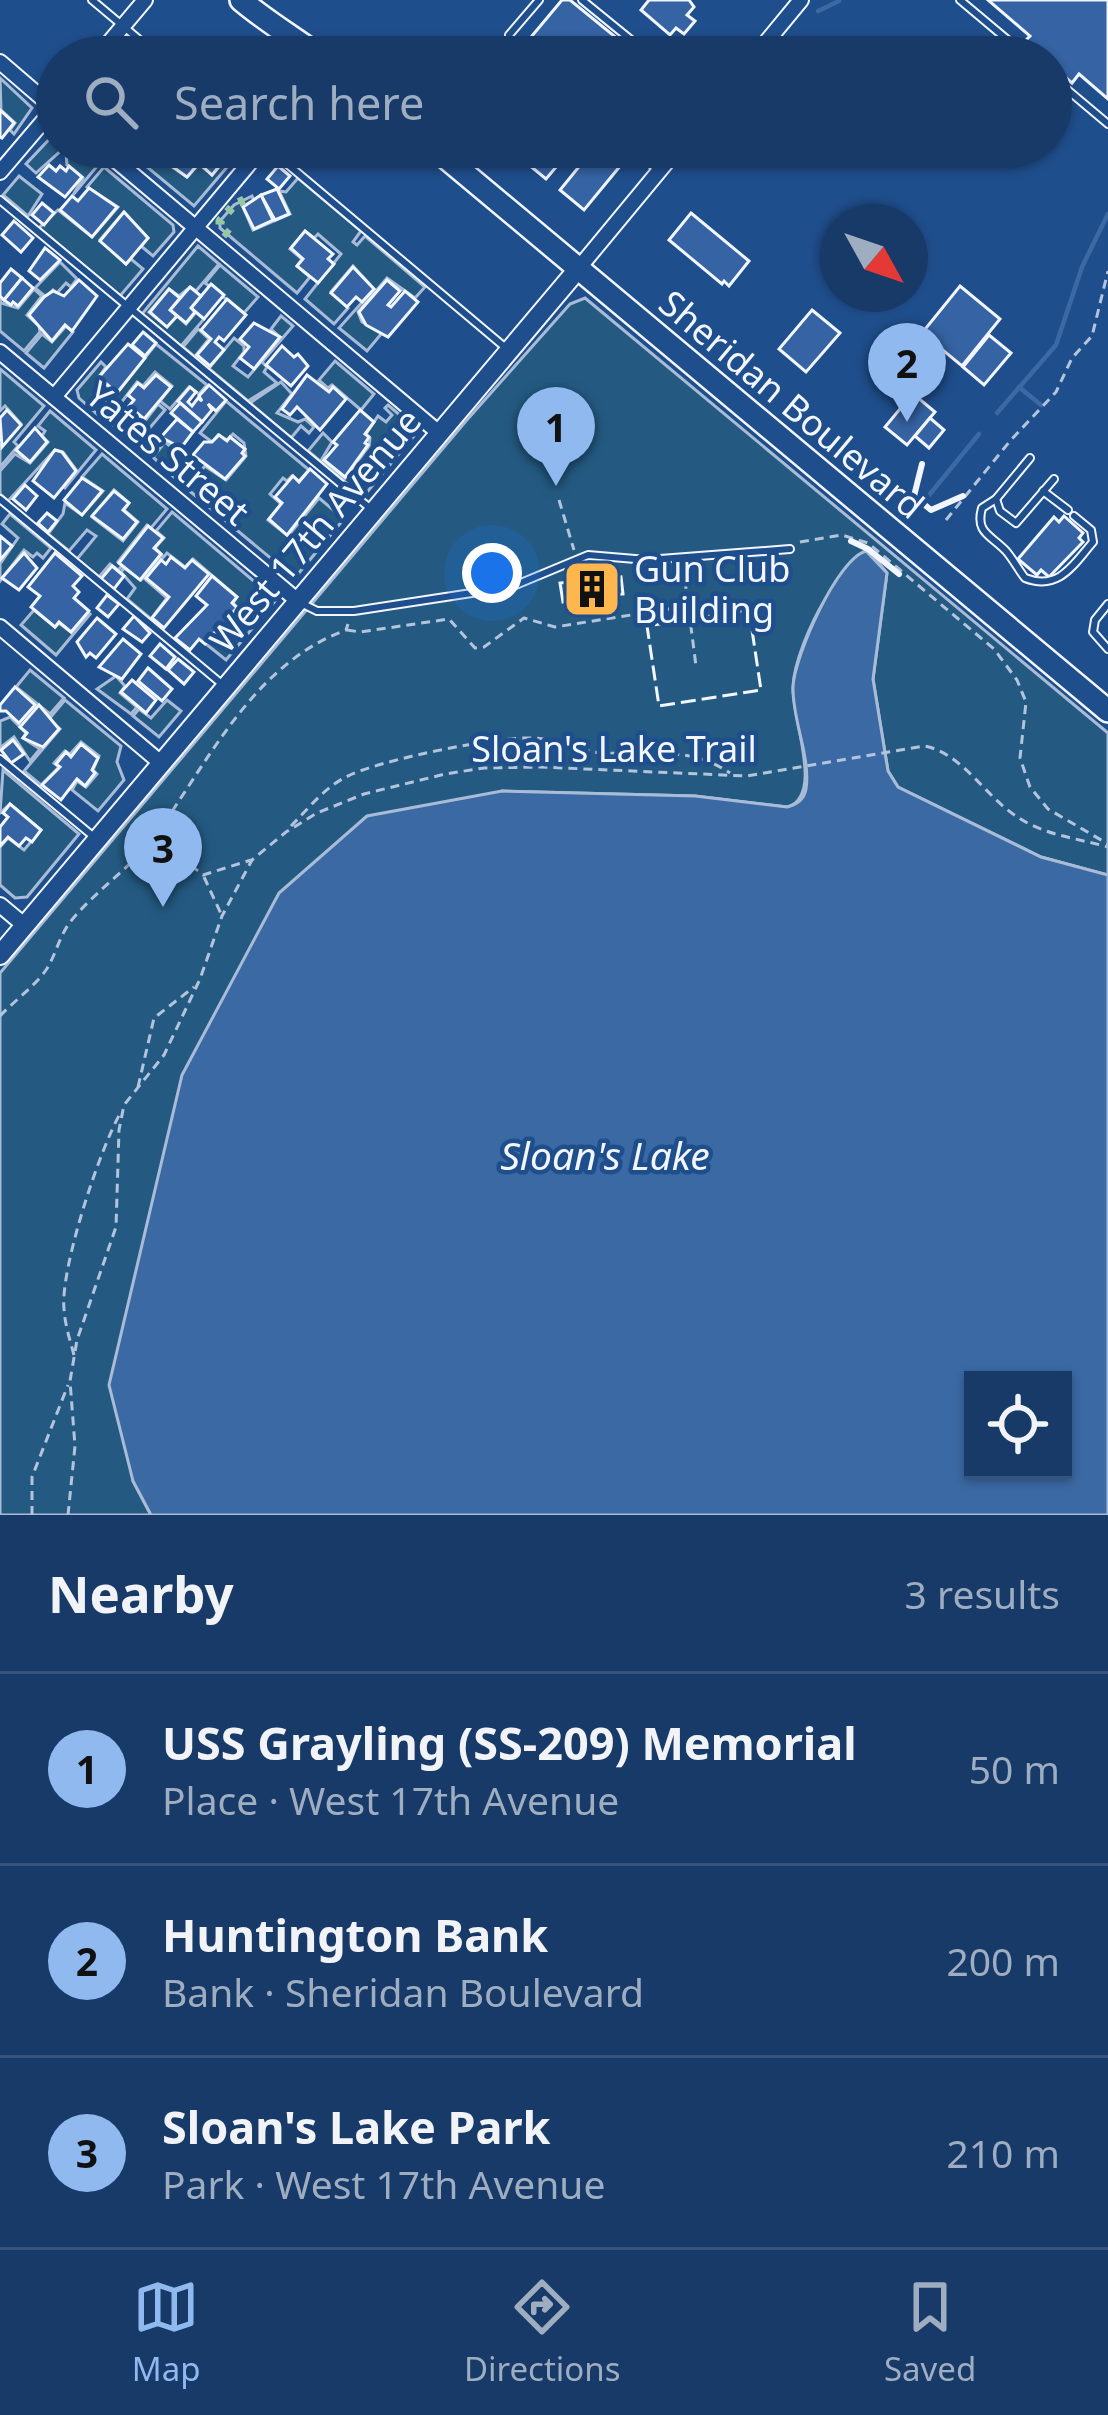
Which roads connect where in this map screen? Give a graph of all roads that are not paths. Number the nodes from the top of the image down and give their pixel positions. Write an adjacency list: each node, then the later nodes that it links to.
1 (92, 0): 9 (lane)
2 (146, 0): 9 (street)
3 (241, 0): 13 (main road)
4 (258, 0): 14 (main road)
5 (539, 0): 10 (lane)
6 (583, 0): 15 (lane)
7 (802, 0): 16 (street)
8 (960, 0): 17 (lane)
9 (123, 26): 11 (street); 12 (lane)
10 (508, 35)
11 (115, 36)
12 (135, 36)
13 (289, 36)
14 (293, 36)
15 (627, 36)
16 (772, 36)
17 (1003, 36)
18 (0, 62): 19 (street)
19 (36, 92)
20 (1072, 94): 21 (lane)
21 (1108, 124)
22 (36, 131): 30 (street)
23 (125, 168): 32 (street)
24 (247, 168): 32 (street)
25 (290, 168): 35 (lane)
26 (458, 168): 33 (main road, Sheridan Boulevard)
27 (656, 168): 29 (lane)
28 (662, 168): 29 (street, West 17th Avenue)
29 (659, 171): 33 (street, West 17th Avenue)
30 (0, 172)
31 (0, 200): 34 (lane)
32 (195, 228): 34 (street); 38 (street)
33 (578, 269): 35 (street, West 17th Avenue); 51 (main road, Sheridan Boulevard)
34 (128, 308): 37 (street); 44 (lane)
35 (509, 350): 38 (street, West 17th Avenue)
36 (0, 352): 37 (street, Yates Street)
37 (54, 397): 46 (street, Yates Street)
38 (440, 433): 44 (street, West 17th Avenue)
39 (1030, 458): 43 (lane)
40 (1054, 479): 41 (lane)
41 (1043, 491): 43 (lane); 43 (lane)
42 (0, 499): 50 (lane)
43 (996, 499)
44 (373, 511): 46 (street, West 17th Avenue)
45 (790, 549): 46 (lane)
46 (298, 601): 50 (street, West 17th Avenue)
47 (1108, 604): 49 (lane)
48 (0, 627): 53 (street)
49 (1108, 649)
50 (225, 687): 53 (street, West 17th Avenue)
51 (1108, 711)
52 (0, 759): 54 (lane)
53 (161, 763): 54 (street, West 17th Avenue)
54 (97, 839): 56 (street, West 17th Avenue)
55 (0, 905): 56 (street)
56 (25, 925): 57 (street, West 17th Avenue)
57 (0, 955)

